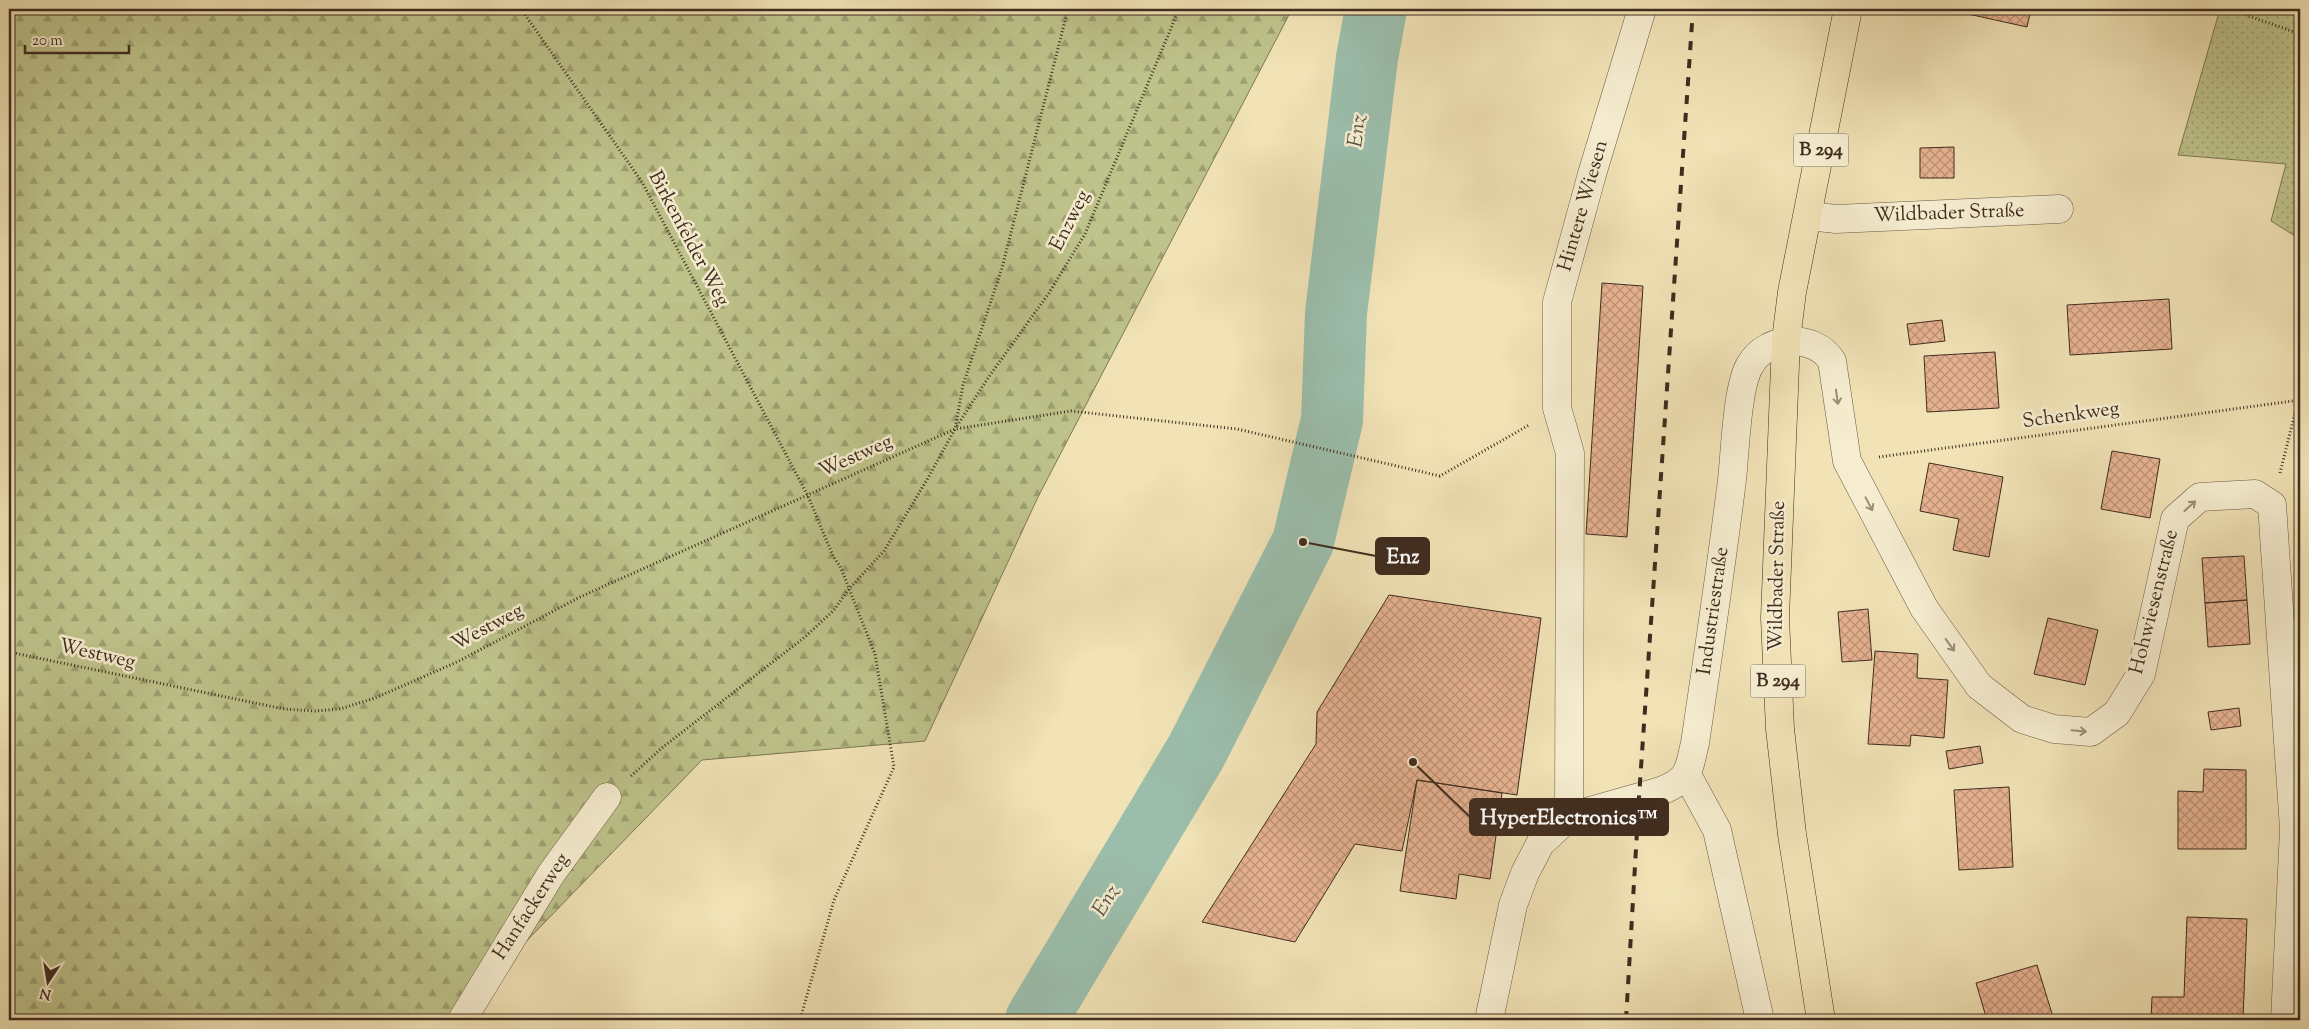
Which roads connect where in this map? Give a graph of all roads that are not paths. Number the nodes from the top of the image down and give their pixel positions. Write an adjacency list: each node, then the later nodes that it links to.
1 (1642, 9): 8 (street, Hintere Wiesen)
2 (1848, 9): 4 (main road, Wildbader Straße / B 294)
3 (2059, 210): 4 (street, Wildbader Straße)
4 (1809, 216): 5 (main road, Wildbader Straße / B 294)
5 (1786, 340): 6 (street, Industriestraße); 12 (main road, Wildbader Straße / B 294); 13 (street, Hohwiesenstraße, one-way to 13)
6 (1687, 775): 8 (street); 11 (street)
7 (608, 797): 9 (street, Hanfackerweg)
8 (1569, 817): 10 (street)
9 (462, 1020)
10 (1489, 1020)
11 (1760, 1020)
12 (1820, 1020)
13 (2284, 1020)

